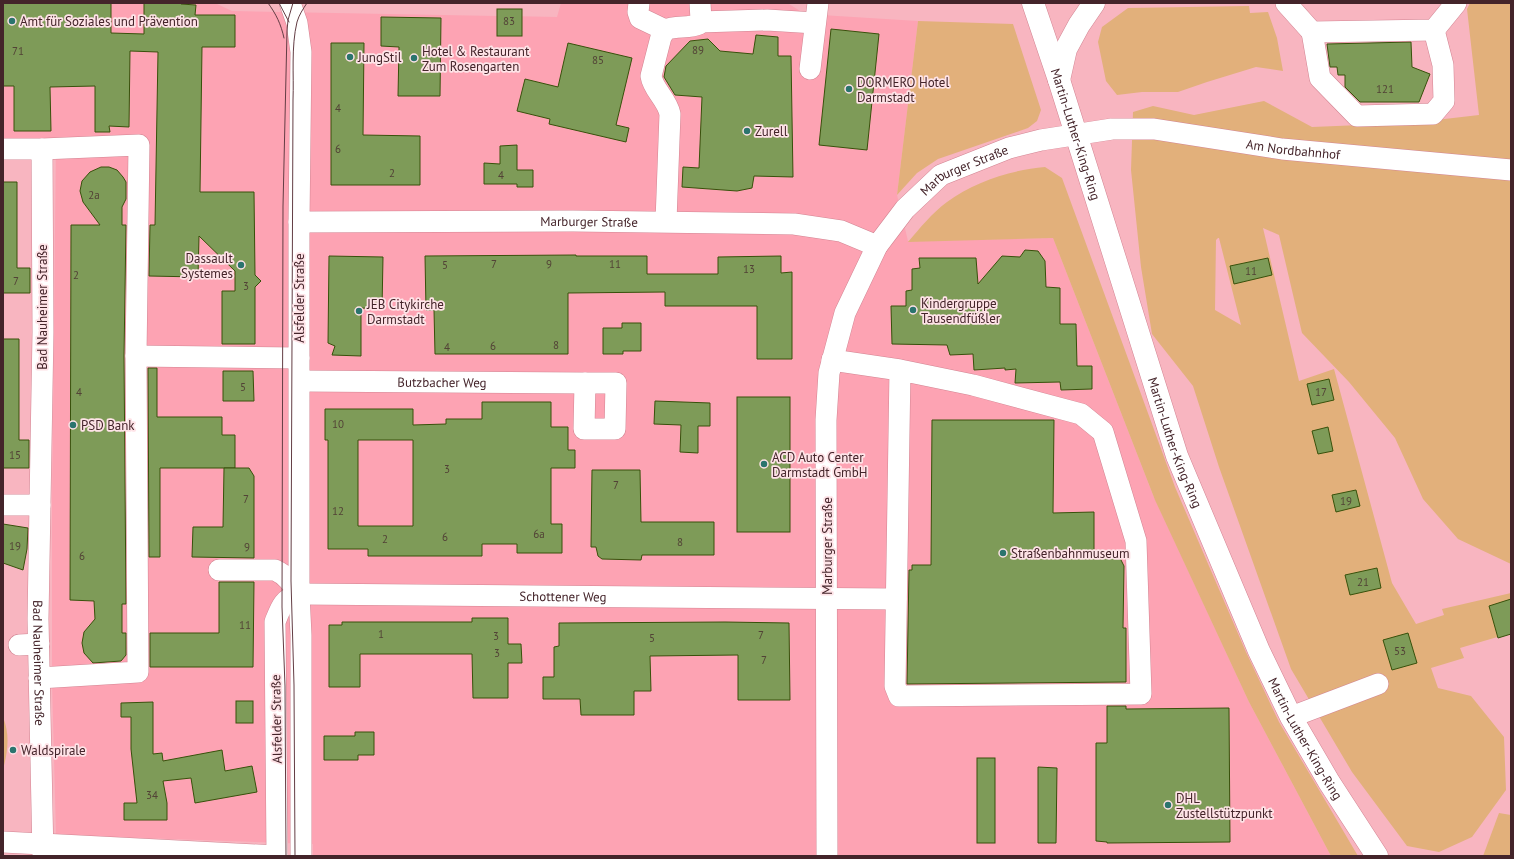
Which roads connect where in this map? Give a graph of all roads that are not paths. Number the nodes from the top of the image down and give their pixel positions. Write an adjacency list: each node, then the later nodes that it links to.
1 (290, 3): 19 (street, Alsfelder Straße)
2 (639, 3): 9 (street)
3 (1033, 3): 13 (main road, Martin-Luther-King-Ring)
4 (1094, 3): 13 (main road)
5 (1286, 3): 11 (street)
6 (1456, 3): 10 (street)
7 (700, 12): 8 (street); 9 (street)
8 (816, 13): 12 (street)
9 (665, 30): 18 (street)
10 (1434, 30): 11 (street); 11 (street)
11 (1312, 32)
12 (810, 69)
13 (1059, 80): 14 (main road, Martin-Luther-King-Ring)
14 (1076, 134): 17 (street, Am Nordbahnhof); 20 (street, Marburger Straße); 35 (main road, Martin-Luther-King-Ring)
15 (3, 149): 16 (street)
16 (42, 149): 21 (street); 28 (street, Bad Nauheimer Straße)
17 (1511, 170)
18 (666, 221): 19 (street, Marburger Straße); 20 (street, Marburger Straße)
19 (298, 222): 22 (street, Alsfelder Straße)
20 (876, 246): 23 (street, Marburger Straße)
21 (136, 356): 22 (street); 33 (street)
22 (299, 358): 25 (street, Alsfelder Straße)
23 (832, 360): 24 (street); 31 (street, Marburger Straße)
24 (900, 370): 32 (street); 32 (street)
25 (300, 381): 26 (street, Butzbacher Weg); 30 (street, Alsfelder Straße)
26 (585, 382)
27 (9, 501): 28 (street)
28 (40, 505): 33 (street, Bad Nauheimer Straße)
29 (220, 570): 30 (street)
30 (299, 594): 31 (street, Schottener Weg); 38 (street, Alsfelder Straße); 39 (street, Alsfelder Straße)
31 (827, 598): 32 (street, Schottener Weg); 40 (street, Marburger Straße)
32 (896, 599)
33 (39, 678): 37 (street, Bad Nauheimer Straße)
34 (1378, 684): 35 (street)
35 (1291, 717): 41 (main road, Martin-Luther-King-Ring)
36 (3, 842): 37 (street)
37 (43, 850): 38 (street)
38 (277, 856)
39 (301, 856)
40 (827, 856)
41 (1377, 856)

